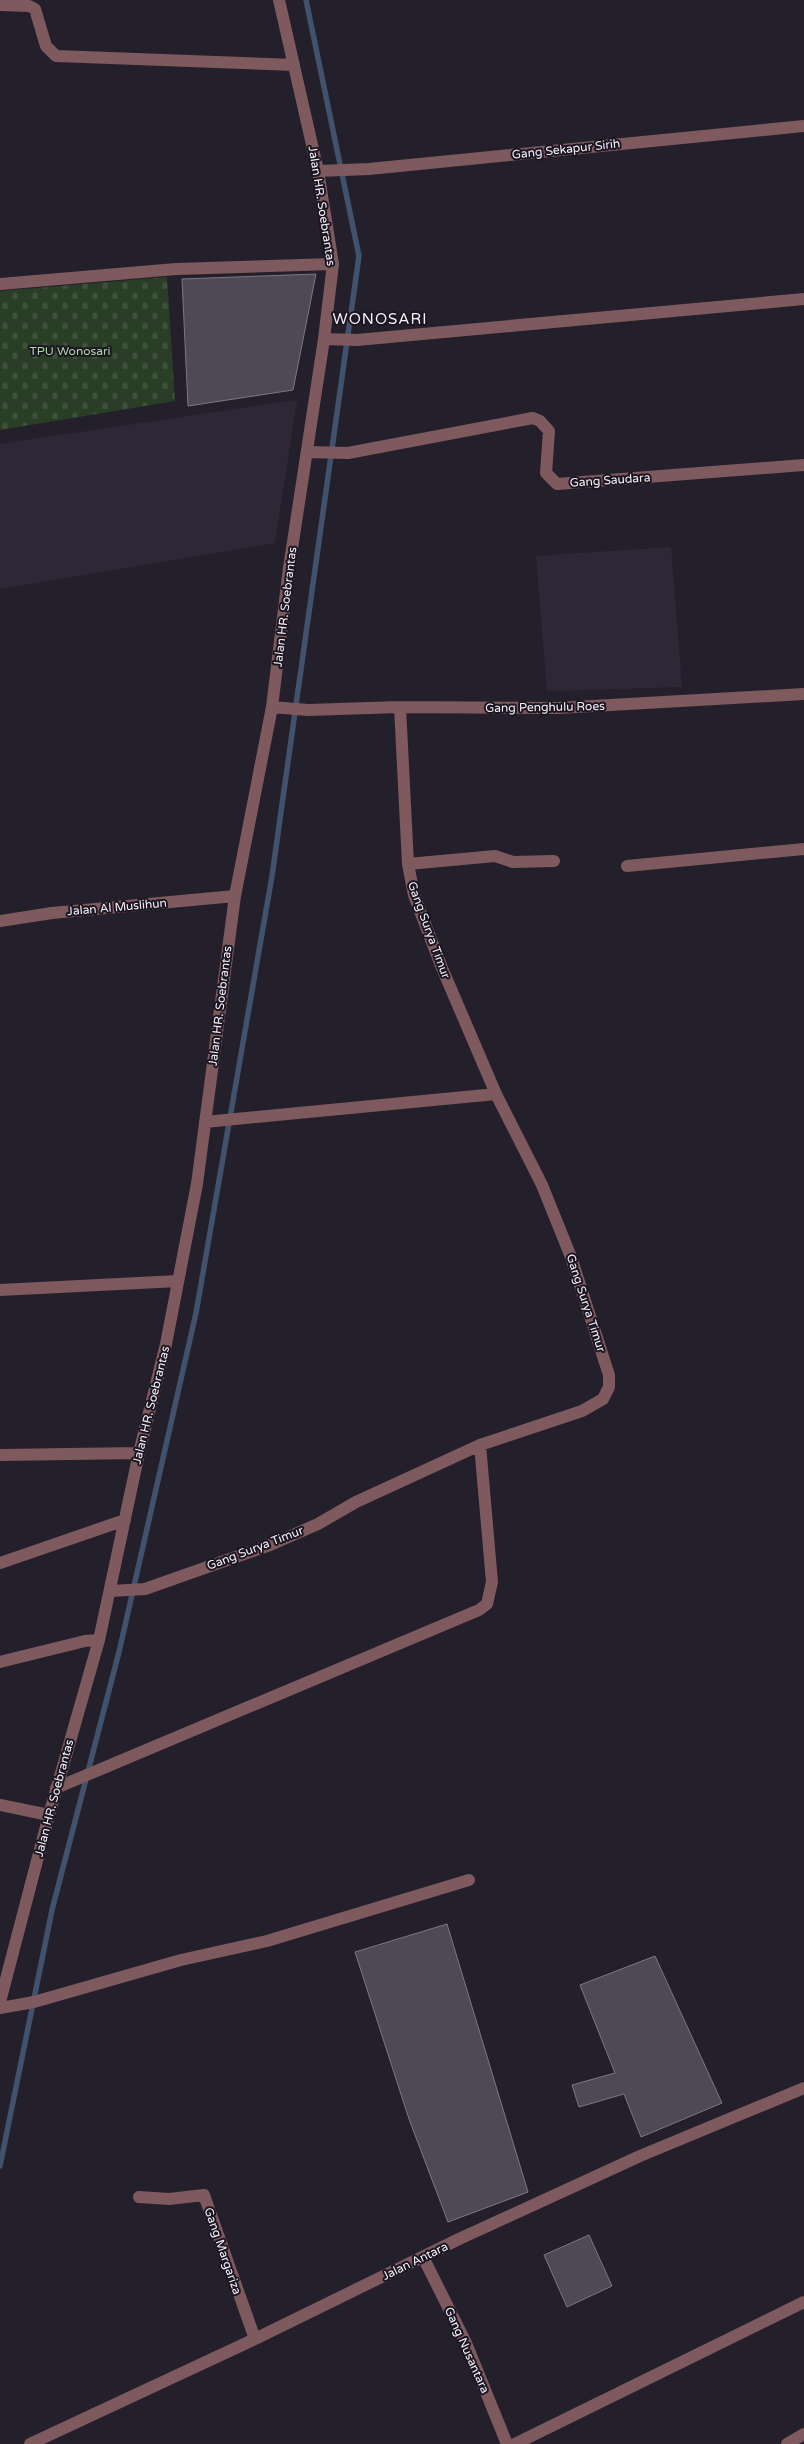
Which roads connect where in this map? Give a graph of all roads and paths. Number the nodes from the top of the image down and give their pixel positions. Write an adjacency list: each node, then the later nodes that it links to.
1 (279, 0): 3 (street, Jalan HR. Soebrantas)
2 (0, 5): 3 (street)
3 (294, 65): 5 (street, Jalan HR. Soebrantas)
4 (804, 126): 5 (street, Gang Sekapur Sirih)
5 (324, 171): 6 (street, Jalan HR. Soebrantas)
6 (333, 264): 7 (street); 9 (street, Jalan HR. Soebrantas)
7 (0, 284)
8 (804, 299): 9 (street)
9 (331, 340): 10 (street, Jalan HR. Soebrantas)
10 (308, 452): 11 (street, Gang Saudara); 13 (street, Jalan HR. Soebrantas)
11 (804, 465)
12 (804, 694): 14 (street, Gang Penghulu Roes)
13 (272, 707): 14 (street, Gang Penghulu Roes); 19 (street, Jalan HR. Soebrantas)
14 (400, 708): 17 (street, Gang Surya Timur)
15 (804, 849): 18 (street)
16 (554, 861): 17 (street)
17 (408, 864): 21 (street, Gang Surya Timur)
18 (627, 866)
19 (235, 896): 20 (street, Jalan Al Muslihun); 22 (street, Jalan HR. Soebrantas)
20 (0, 921)
21 (496, 1094): 22 (street); 25 (street, Gang Surya Timur)
22 (205, 1122): 23 (street, Jalan HR. Soebrantas)
23 (178, 1281): 24 (street); 26 (street, Jalan HR. Soebrantas)
24 (0, 1290)
25 (480, 1445): 30 (street, Gang Surya Timur); 33 (street)
26 (139, 1453): 27 (street); 28 (street, Jalan HR. Soebrantas)
27 (0, 1455)
28 (125, 1520): 29 (street); 30 (street, Jalan HR. Soebrantas)
29 (0, 1563)
30 (117, 1591): 31 (street, Jalan HR. Soebrantas)
31 (99, 1640): 32 (street); 33 (street, Jalan HR. Soebrantas)
32 (0, 1662)
33 (56, 1788): 35 (street, Jalan HR. Soebrantas)
34 (0, 1805): 35 (street)
35 (49, 1816): 37 (street, Jalan HR. Soebrantas)
36 (469, 1880): 38 (street)
37 (3, 1979): 38 (street, Jalan HR. Soebrantas)
38 (3, 2005)
39 (804, 2088): 41 (street, Jalan Antara)
40 (139, 2197): 43 (street, Gang Margariza)
41 (423, 2257): 43 (street, Jalan Antara); 46 (street, Gang Nusantara)
42 (804, 2302): 47 (street)
43 (254, 2340): 45 (street, Jalan Antara)
44 (804, 2434): 48 (street)
45 (30, 2444)
46 (507, 2444)
47 (515, 2444)
48 (787, 2444)

